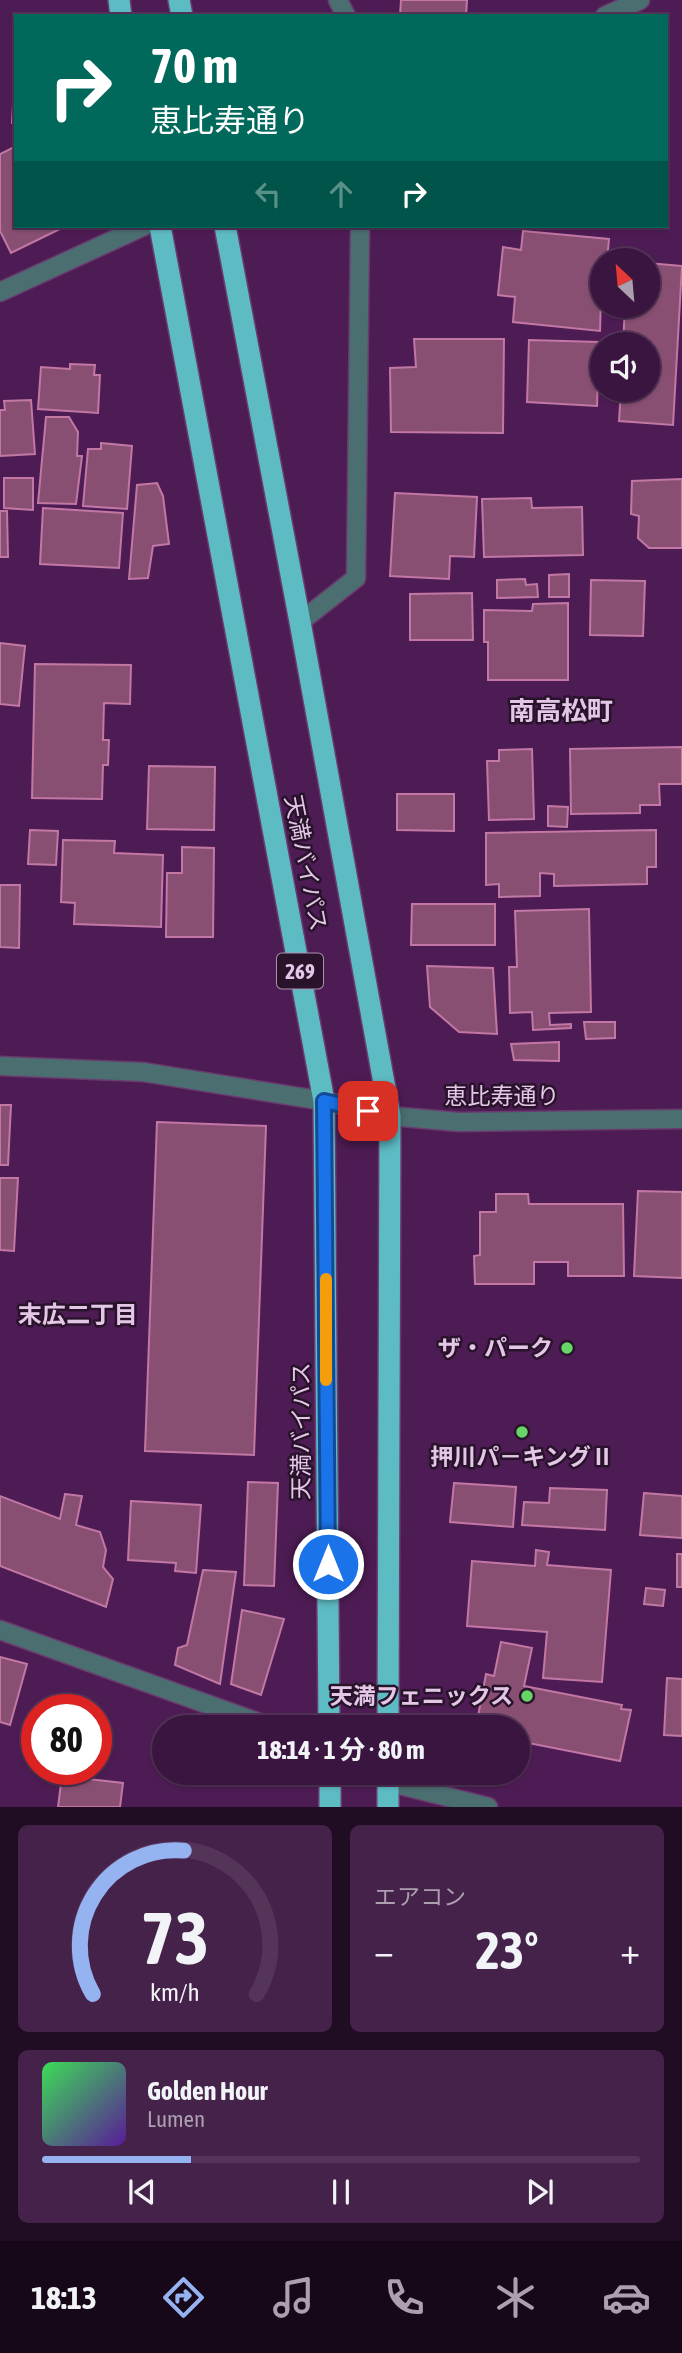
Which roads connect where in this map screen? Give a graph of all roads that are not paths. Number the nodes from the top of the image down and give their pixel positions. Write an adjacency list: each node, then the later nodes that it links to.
1 (640, 0): 2 (street)
2 (609, 14)
3 (140, 228): 7 (street)
4 (160, 228): 10 (highway, 天満バイパス / 269)
5 (225, 228): 8 (highway, 天満バイパス)
6 (360, 228): 8 (street)
7 (0, 292)
8 (300, 622): 11 (highway, 天満バイパス)
9 (0, 1066): 10 (street, 恵比寿通り)
10 (324, 1101): 11 (street, 恵比寿通り); 15 (highway, 天満バイパス / 269)
11 (390, 1116): 12 (street, 恵比寿通り); 16 (highway, 天満バイパス)
12 (682, 1119)
13 (0, 1630): 14 (street)
14 (237, 1715)
15 (329, 1715)
16 (388, 1715)
17 (330, 1785): 20 (highway)
18 (384, 1785): 21 (highway)
19 (413, 1785): 22 (street)
20 (330, 1807)
21 (388, 1807)
22 (488, 1807)

